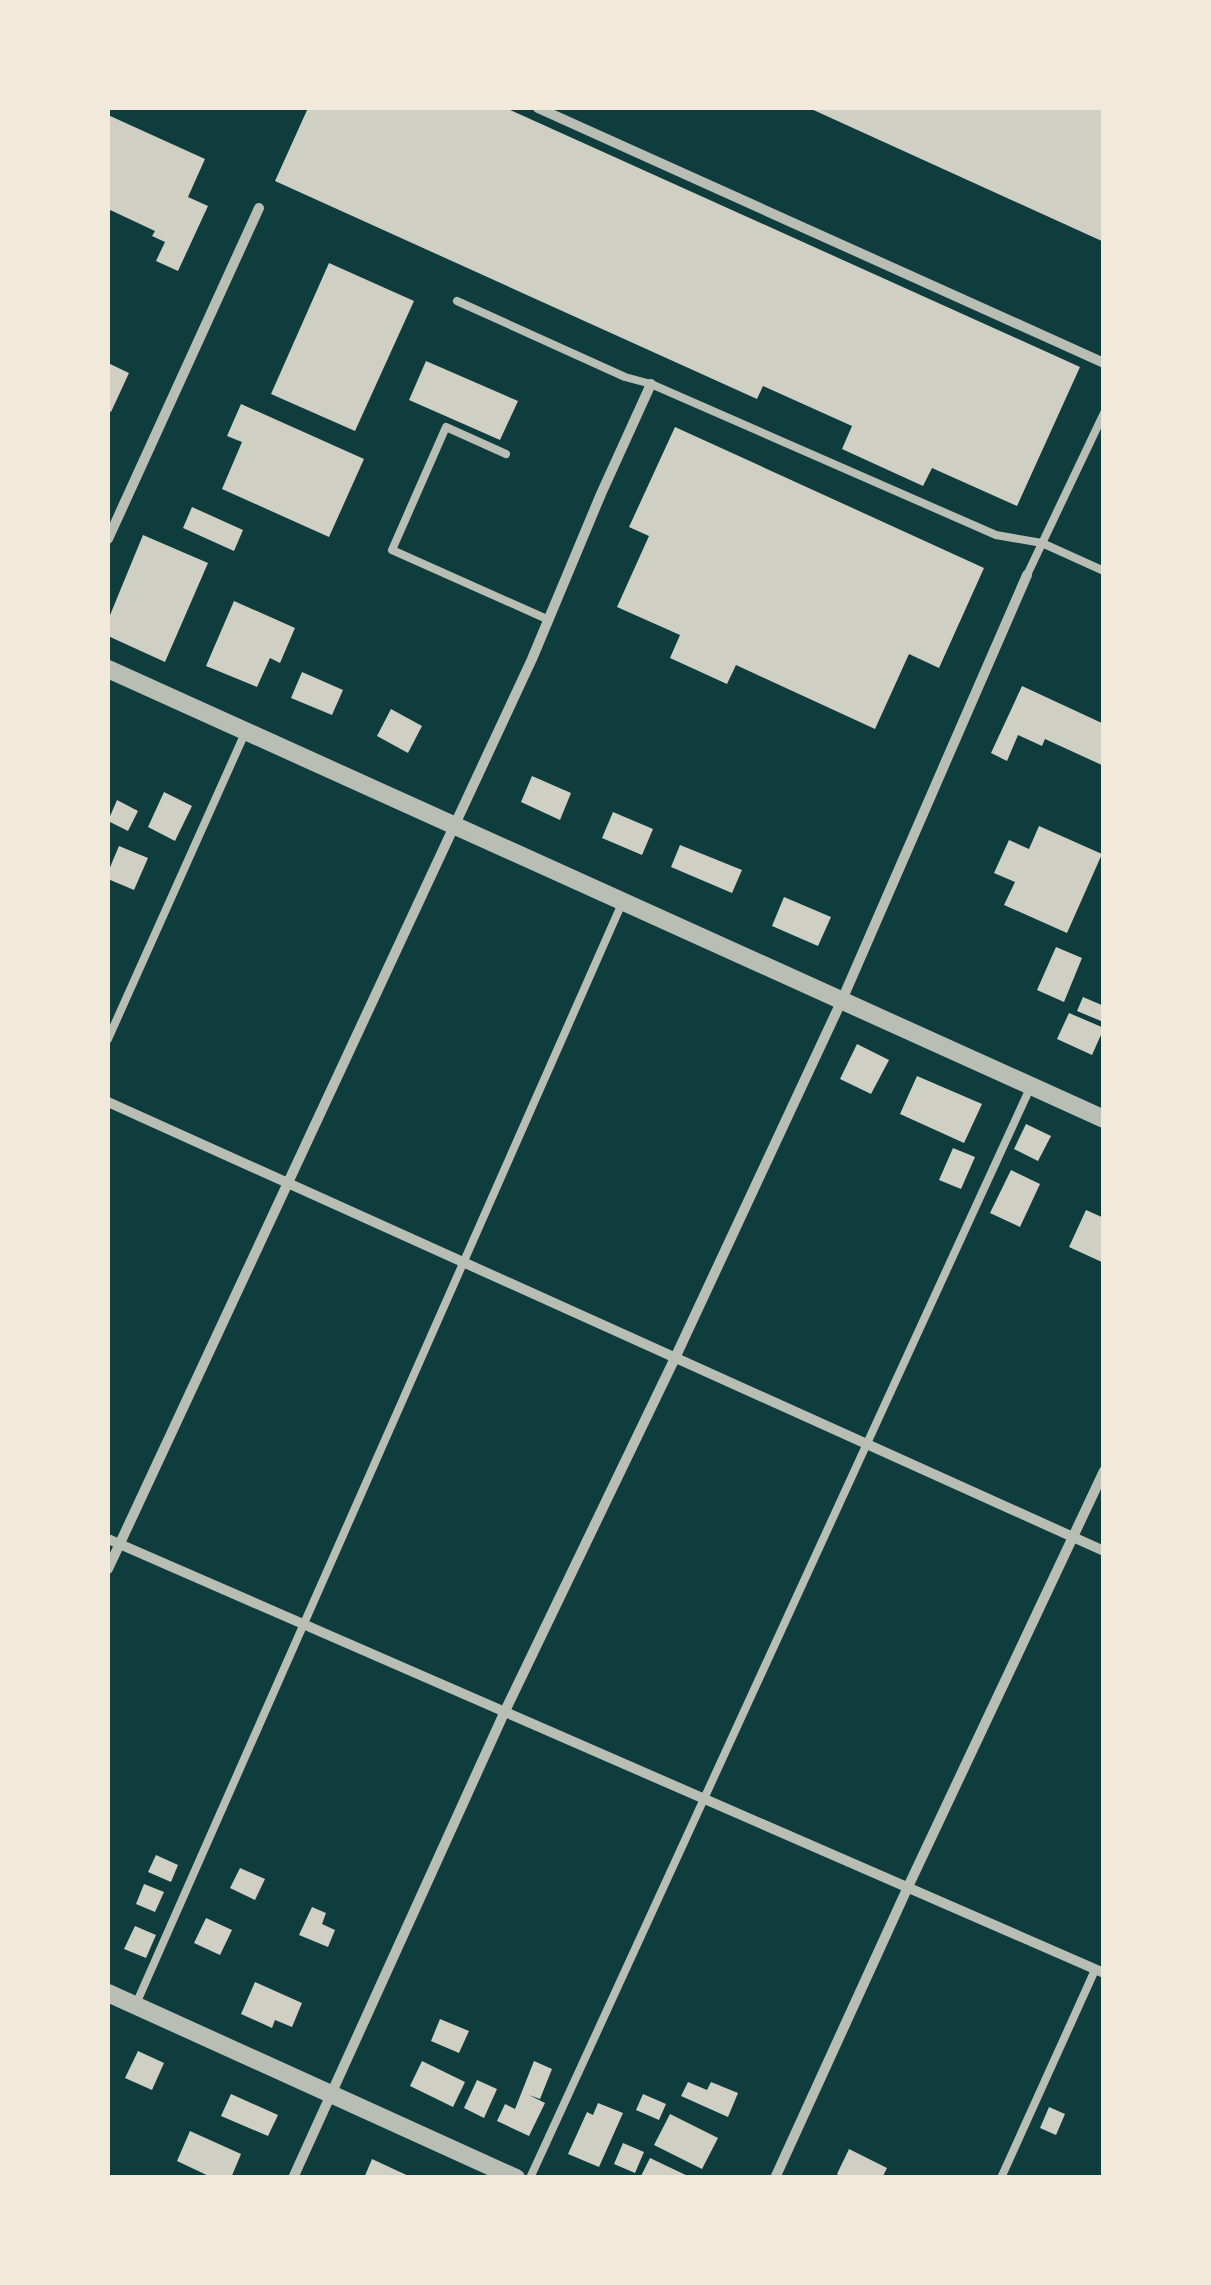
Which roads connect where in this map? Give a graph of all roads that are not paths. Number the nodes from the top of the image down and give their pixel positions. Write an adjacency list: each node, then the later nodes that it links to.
1 (538, 108): 4 (street)
2 (258, 208): 8 (street)
3 (457, 301): 5 (lane)
4 (1104, 363)
5 (651, 384): 9 (lane); 12 (street)
6 (1104, 413): 9 (lane)
7 (506, 454): 12 (lane)
8 (108, 539)
9 (1042, 543): 10 (lane); 11 (lane)
10 (1104, 572)
11 (1027, 575): 17 (street)
12 (548, 620): 15 (street)
13 (108, 668): 14 (street)
14 (246, 731): 15 (street); 18 (lane)
15 (454, 825): 16 (street); 22 (street)
16 (623, 902): 17 (street); 23 (lane)
17 (842, 1000): 19 (street); 24 (street)
18 (108, 1039)
19 (1032, 1086): 21 (street); 25 (lane)
20 (108, 1102): 22 (street)
21 (1104, 1119)
22 (288, 1183): 23 (street); 28 (street)
23 (463, 1262): 24 (street); 31 (lane)
24 (675, 1358): 25 (street); 32 (street)
25 (867, 1444): 27 (street); 33 (lane)
26 (1104, 1470): 27 (street)
27 (1074, 1538): 29 (street); 34 (street)
28 (113, 1542): 30 (street); 31 (street)
29 (1104, 1551)
30 (108, 1569)
31 (302, 1625): 32 (street); 37 (lane)
32 (504, 1711): 33 (street); 38 (street)
33 (704, 1800): 34 (street); 41 (lane)
34 (907, 1888): 35 (street); 42 (street)
35 (1099, 1971): 43 (lane)
36 (108, 1993): 37 (street)
37 (135, 2005): 38 (street)
38 (332, 2094): 39 (street); 40 (street)
39 (293, 2178)
40 (516, 2178)
41 (530, 2178)
42 (775, 2178)
43 (1001, 2178)

